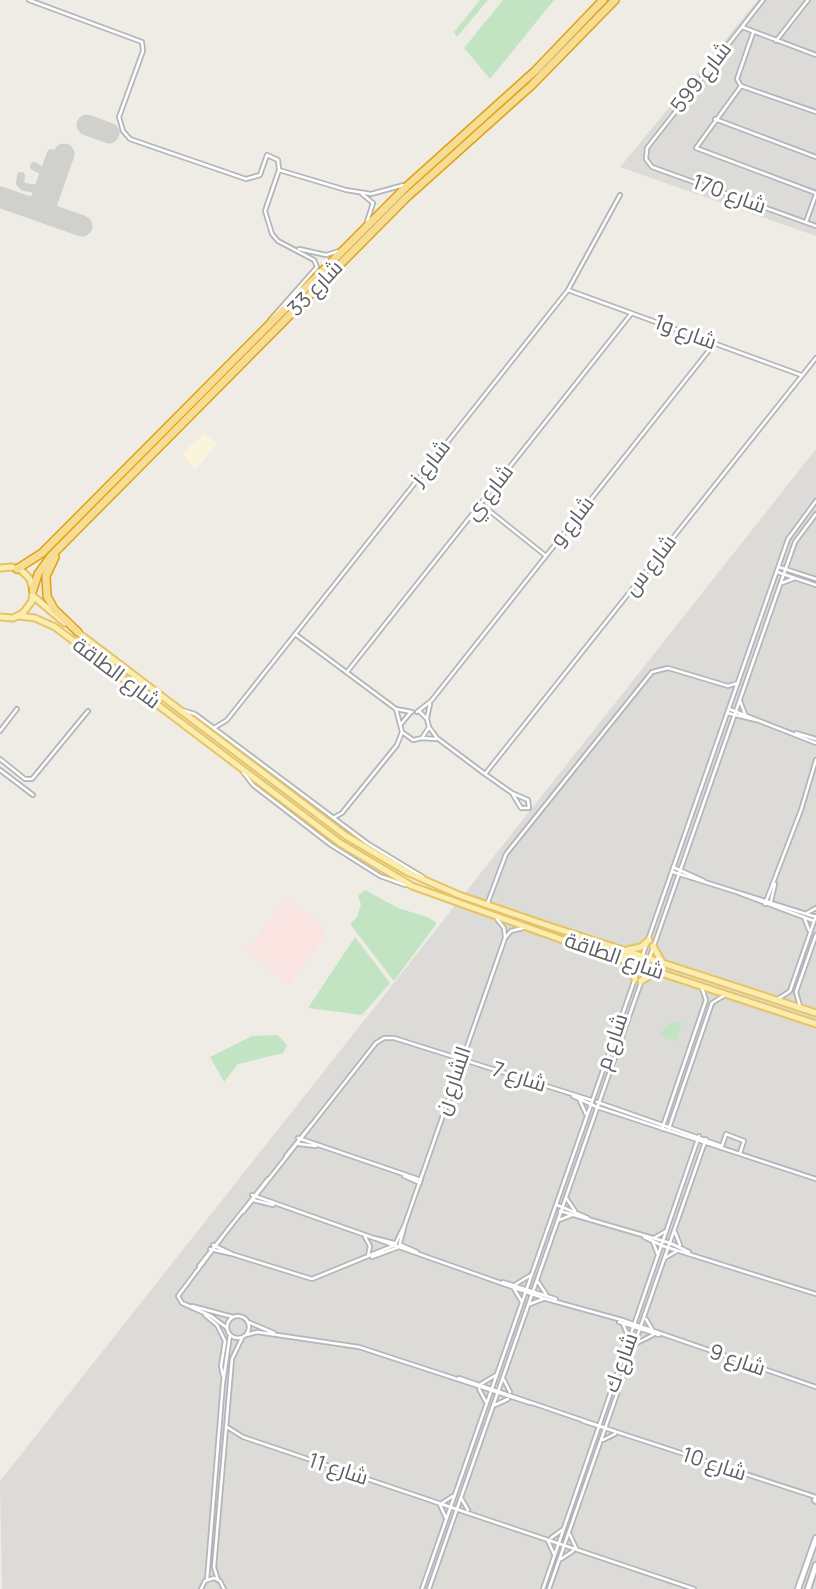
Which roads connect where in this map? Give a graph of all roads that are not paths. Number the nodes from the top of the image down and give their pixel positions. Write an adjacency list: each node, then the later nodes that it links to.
1 (29, 0): 15 (street)
2 (603, 0): 16 (highway, شارع 33)
3 (615, 0): 34 (highway, شارع 33)
4 (763, 0): 6 (street, شارع 599)
5 (808, 0): 8 (street)
6 (742, 27): 7 (street); 14 (street, شارع 599)
7 (753, 33): 8 (street); 10 (street)
8 (776, 41): 9 (street)
9 (816, 55)
10 (741, 86): 11 (street); 12 (street)
11 (816, 112)
12 (715, 120): 13 (street); 18 (street)
13 (816, 157)
14 (646, 159): 20 (street, شارع 170)
15 (279, 170): 17 (street); 24 (street)
16 (425, 170): 17 (street); 22 (highway, شارع 33)
17 (352, 191): 22 (street)
18 (816, 193): 20 (street)
19 (620, 195): 25 (street, شارع ز)
20 (806, 222): 21 (street, شارع 170)
21 (816, 226)
22 (354, 239): 23 (highway, شارع 33)
23 (345, 248): 24 (street); 27 (highway, شارع 33)
24 (298, 250): 27 (street)
25 (568, 290): 26 (street, شارع و1); 51 (street, شارع ز)
26 (631, 313): 28 (street, شارع و1); 32 (street, شارع ي)
27 (268, 326): 39 (highway, شارع 33)
28 (714, 344): 30 (street, شارع و1); 35 (street, شارع و)
29 (816, 358): 30 (street, شارع س)
30 (802, 375): 86 (street, شارع س)
31 (816, 501): 37 (street, شارع م)
32 (481, 504): 35 (street); 52 (street, شارع ي)
33 (816, 514): 36 (street, شارع م)
34 (67, 540): 47 (highway, شارع 33); 50 (highway)
35 (546, 556): 57 (street, شارع و)
36 (789, 563): 41 (street, شارع م); 42 (street)
37 (779, 567): 40 (street, شارع م); 41 (street)
38 (0, 568): 39 (main road)
39 (17, 569): 47 (main road, شارع الطاقة)
40 (777, 572): 41 (street); 53 (street, شارع م)
41 (786, 572): 42 (street); 43 (street); 45 (street, شارع م)
42 (797, 573): 44 (street)
43 (796, 578): 45 (street); 46 (street)
44 (816, 579)
45 (782, 583): 56 (street, شارع م)
46 (816, 584)
47 (33, 593): 48 (main road); 50 (main road, شارع الطاقة)
48 (19, 616): 49 (main road, شارع الطاقة); 108 (main road, شارع الطاقة)
49 (0, 617)
50 (78, 632): 59 (main road, شارع الطاقة)
51 (295, 634): 52 (street); 67 (street, شارع ز)
52 (347, 672): 60 (street)
53 (738, 682): 54 (street); 55 (street, شارع م)
54 (728, 686): 55 (street); 104 (street)
55 (734, 695): 62 (street, شارع م)
56 (740, 699): 64 (street, شارع م); 65 (street)
57 (431, 701): 63 (street, شارع و); 66 (street, شارع و)
58 (18, 709): 71 (street)
59 (180, 709): 72 (street, شارع الطاقة); 98 (main road, شارع الطاقة)
60 (396, 709): 63 (street); 68 (street)
61 (88, 711): 82 (street)
62 (728, 711): 64 (street); 80 (street, شارع م)
63 (414, 712): 66 (street); 68 (street)
64 (735, 713): 65 (street); 70 (street, شارع م)
65 (744, 716): 70 (street); 78 (street)
66 (427, 719): 69 (street)
67 (227, 720): 72 (street, شارع ز); 74 (street, شارع ز)
68 (401, 724): 73 (street)
69 (429, 727): 75 (street); 77 (street)
70 (730, 727): 81 (street, شارع م)
71 (1, 728)
72 (215, 728): 74 (street, شارع الطاقة)
73 (402, 732): 76 (street); 79 (street)
74 (222, 735): 90 (street, شارع الطاقة)
75 (422, 738): 76 (street); 77 (street)
76 (409, 739): 79 (street)
77 (440, 740): 86 (street)
78 (816, 741)
79 (397, 745): 89 (street)
80 (713, 754): 81 (street); 92 (street, شارع م)
81 (720, 756): 93 (street, شارع م)
82 (0, 759)
83 (816, 760): 84 (street)
84 (816, 767): 100 (street)
85 (0, 770): 88 (street)
86 (485, 774): 87 (street)
87 (512, 793): 87 (street)
88 (33, 795)
89 (342, 813): 90 (street); 91 (street)
90 (333, 818): 91 (street, شارع الطاقة)
91 (340, 824): 98 (street, شارع الطاقة)
92 (687, 828): 93 (street); 95 (street, شارع م)
93 (694, 830): 94 (street, شارع م)
94 (684, 860): 96 (street, شارع م); 97 (street)
95 (672, 870): 96 (street); 114 (street, شارع م)
96 (679, 872): 97 (street); 99 (street, شارع م)
97 (689, 876): 99 (street); 101 (street)
98 (428, 882): 104 (main road, شارع الطاقة)
99 (674, 886): 116 (street, شارع م)
100 (772, 892): 102 (street); 103 (street); 105 (street)
101 (739, 893): 102 (street); 103 (street)
102 (758, 897): 103 (street)
103 (768, 903): 105 (street); 107 (street)
104 (487, 904): 117 (main road, شارع الطاقة)
105 (781, 905): 107 (street)
106 (816, 908): 107 (street)
107 (805, 915): 109 (street); 111 (street)
108 (494, 917): 110 (main road, شارع الطاقة); 113 (street)
109 (816, 918): 111 (street)
110 (530, 929): 113 (street); 115 (main road, شارع الطاقة)
111 (810, 932): 120 (street)
112 (816, 936): 122 (street)
113 (505, 938): 132 (street, الشارع ن)
114 (649, 940): 117 (main road); 119 (street, شارع م)
115 (570, 942): 118 (main road, شارع الطاقة); 119 (main road)
116 (653, 946): 119 (street, شارع م); 121 (main road)
117 (623, 950): 119 (main road, شارع الطاقة)
118 (622, 960): 119 (main road, شارع الطاقة); 125 (main road)
119 (644, 962): 121 (main road, شارع الطاقة); 123 (main road, شارع الطاقة); 124 (main road); 125 (street, شارع م)
120 (801, 962): 122 (street); 128 (street)
121 (665, 964): 124 (main road, شارع الطاقة)
122 (806, 964): 129 (street)
123 (659, 972): 125 (main road); 126 (main road, شارع الطاقة)
124 (700, 976): 128 (main road, شارع الطاقة)
125 (638, 980): 135 (street, شارع م); 136 (street, شارع م)
126 (699, 985): 127 (main road, شارع الطاقة); 133 (street)
127 (727, 995): 131 (main road, شارع الطاقة); 134 (street)
128 (767, 999): 129 (main road, شارع الطاقة)
129 (805, 1011): 130 (main road, شارع الطاقة)
130 (816, 1013)
131 (816, 1022)
132 (461, 1059): 137 (street, شارع 7); 149 (street, شارع 7); 156 (street, الشارع ن)
133 (685, 1060): 134 (street); 145 (street)
134 (692, 1063): 146 (street)
135 (596, 1088): 137 (street); 138 (street, شارع م)
136 (602, 1094): 139 (street, شارع م); 140 (street)
137 (582, 1099): 138 (street, شارع 7); 143 (street)
138 (592, 1102): 139 (street, شارع 7); 141 (street, شارع 7); 143 (street, شارع م)
139 (598, 1102): 140 (street, شارع 7); 141 (street, شارع م)
140 (607, 1105): 145 (street, شارع 7)
141 (597, 1107): 142 (street, شارع 7); 144 (street, شارع م)
142 (608, 1110): 144 (street); 145 (street, شارع 7)
143 (586, 1117): 153 (street, شارع م)
144 (593, 1118): 154 (street, شارع م)
145 (662, 1126): 146 (street, شارع 7); 147 (street, شارع 7)
146 (670, 1126): 147 (street); 148 (street, شارع 7)
147 (668, 1131): 148 (street, شارع 7)
148 (698, 1138): 150 (street, شارع 7); 163 (street, شارع ك)
149 (298, 1141): 156 (street); 158 (street)
150 (706, 1141): 151 (street, شارع 7); 164 (street, شارع ك)
151 (722, 1146): 152 (street, شارع 7); 152 (street)
152 (740, 1153): 155 (street, شارع 7)
153 (574, 1155): 154 (street); 159 (street, شارع م)
154 (580, 1157): 157 (street, شارع م)
155 (816, 1179)
156 (421, 1181): 169 (street, الشارع ن)
157 (566, 1196): 160 (street, شارع م); 161 (street)
158 (253, 1198): 165 (street, شارع 9); 170 (street)
159 (556, 1208): 160 (street); 175 (street, شارع م)
160 (562, 1210): 161 (street); 162 (street, شارع م)
161 (575, 1214): 162 (street); 166 (street)
162 (556, 1223): 176 (street, شارع م)
163 (668, 1229): 166 (street); 167 (street, شارع ك)
164 (675, 1230): 168 (street, شارع ك); 171 (street)
165 (362, 1235): 169 (street, شارع 9); 173 (street)
166 (653, 1240): 167 (street); 172 (street)
167 (663, 1244): 168 (street); 172 (street, شارع ك)
168 (669, 1245): 171 (street); 174 (street, شارع ك)
169 (397, 1246): 173 (street); 177 (street, شارع 9)
170 (214, 1248): 173 (street); 182 (street)
171 (681, 1249): 174 (street); 180 (street)
172 (659, 1257): 186 (street, شارع ك)
173 (366, 1259)
174 (663, 1261): 187 (street, شارع ك)
175 (533, 1273): 177 (street); 178 (street, شارع م)
176 (538, 1278): 179 (street, شارع م); 181 (street)
177 (514, 1286): 178 (street, شارع 9); 183 (street)
178 (527, 1290): 179 (street, شارع 9); 183 (street, شارع م)
179 (533, 1292): 181 (street, شارع 9); 184 (street, شارع م)
180 (816, 1294)
181 (547, 1297): 184 (street); 190 (street, شارع 9)
182 (185, 1304): 185 (street); 188 (street)
183 (522, 1304): 201 (street, شارع م)
184 (528, 1307): 202 (street, شارع م)
185 (202, 1312): 192 (street); 203 (street)
186 (640, 1313): 190 (street); 191 (street, شارع ك)
187 (645, 1316): 193 (street, شارع ك); 194 (street, شارع 9)
188 (233, 1317): 189 (street); 192 (street)
189 (247, 1322): 196 (street); 197 (street, شارع 10)
190 (625, 1323): 191 (street, شارع 9); 199 (street)
191 (635, 1327): 193 (street, شارع 9); 199 (street, شارع ك)
192 (227, 1328): 195 (street)
193 (641, 1329): 194 (street, شارع 9); 200 (street, شارع ك)
194 (653, 1333): 200 (street); 205 (street, شارع 9)
195 (230, 1335): 198 (street); 203 (street)
196 (246, 1335): 197 (street, شارع 10); 198 (street)
197 (280, 1335): 204 (street, شارع 10)
198 (242, 1338): 217 (street)
199 (630, 1341): 213 (street, شارع ك)
200 (635, 1345): 214 (street, شارع ك)
201 (498, 1372): 204 (street); 206 (street, شارع م)
202 (504, 1375): 207 (street, شارع م); 208 (street)
203 (223, 1377): 245 (street)
204 (479, 1386): 206 (street, شارع 10); 211 (street)
205 (816, 1387)
206 (492, 1390): 207 (street, شارع 10); 211 (street, شارع م)
207 (498, 1392): 208 (street, شارع 10); 209 (street, شارع 10); 212 (street, شارع م)
208 (516, 1396): 210 (street, شارع 10)
209 (511, 1399): 210 (street, شارع 10); 212 (street)
210 (530, 1403): 215 (street, شارع 10)
211 (486, 1405): 224 (street, شارع م)
212 (493, 1407): 225 (street, شارع م)
213 (604, 1414): 215 (street); 216 (street, شارع ك)
214 (610, 1417): 218 (street, شارع ك); 219 (street)
215 (590, 1423): 216 (street, شارع 10); 220 (street)
216 (599, 1426): 218 (street, شارع 10); 220 (street, شارع ك)
217 (227, 1427): 221 (street, شارع 11); 222 (street)
218 (606, 1428): 219 (street, شارع 10); 223 (street, شارع ك)
219 (618, 1433): 223 (street); 228 (street, شارع 10)
220 (595, 1436): 235 (street, شارع ك)
221 (243, 1437): 222 (street); 229 (street, شارع 11)
222 (225, 1443): 246 (street)
223 (601, 1443): 236 (street, شارع ك)
224 (471, 1448): 225 (street); 226 (street, شارع م)
225 (477, 1450): 227 (street, شارع م)
226 (456, 1493): 229 (street); 230 (street, شارع م)
227 (461, 1497): 231 (street, شارع م); 232 (street)
228 (816, 1500)
229 (441, 1504): 230 (street, شارع 11); 233 (street)
230 (451, 1507): 231 (street, شارع 11); 233 (street, شارع م)
231 (457, 1509): 232 (street, شارع 11); 234 (street, شارع م)
232 (470, 1514): 234 (street); 238 (street, شارع 11)
233 (446, 1520): 249 (street, شارع م)
234 (452, 1522): 250 (street, شارع م)
235 (564, 1527): 238 (street); 239 (street, شارع ك)
236 (569, 1532): 240 (street, شارع ك); 241 (street)
237 (816, 1538): 254 (street)
238 (549, 1540): 239 (street, شارع 11); 242 (street)
239 (559, 1543): 240 (street, شارع 11); 242 (street, شارع ك)
240 (565, 1546): 241 (street, شارع 11); 243 (street, شارع ك)
241 (575, 1549): 243 (street); 253 (street, شارع 11)
242 (555, 1555): 251 (street, شارع ك)
243 (559, 1562): 252 (street, شارع ك)
244 (816, 1565): 255 (street)
245 (207, 1580): 246 (street); 248 (street)
246 (218, 1580): 247 (street)
247 (225, 1588)
248 (201, 1589)
249 (422, 1589)
250 (429, 1589)
251 (543, 1589)
252 (549, 1589)
253 (694, 1589)
254 (798, 1589)
255 (808, 1589)

